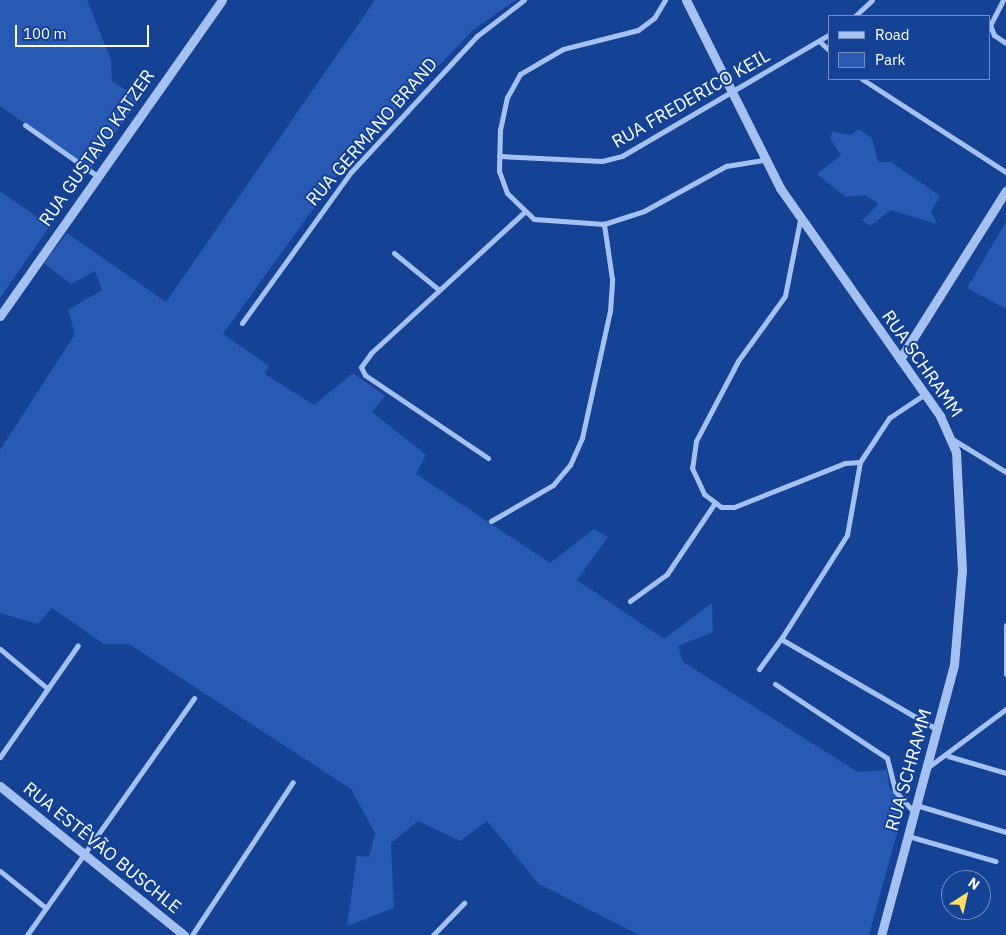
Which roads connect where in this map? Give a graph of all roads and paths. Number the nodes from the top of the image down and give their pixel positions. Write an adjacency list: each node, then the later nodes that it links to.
1 (222, 0): 19 (street, RUA GUSTAVO KATZER)
2 (524, 0): 27 (street, RUA GERMANO BRAND)
3 (665, 0): 16 (street)
4 (686, 0): 14 (street, RUA SCHRAMM)
5 (872, 0): 7 (street)
6 (1003, 0): 8 (street)
7 (856, 15)
8 (991, 31): 11 (street)
9 (828, 35): 10 (street, RUA FREDERICO KEIL)
10 (819, 41): 12 (street); 14 (street, RUA FREDERICO KEIL)
11 (1006, 43)
12 (828, 49)
13 (864, 80): 18 (street)
14 (729, 94): 16 (street, RUA FREDERICO KEIL); 17 (street, RUA SCHRAMM)
15 (25, 125): 19 (street)
16 (498, 156): 21 (street)
17 (764, 160): 22 (street, RUA SCHRAMM); 23 (street)
18 (1006, 172)
19 (96, 175): 26 (street, RUA GUSTAVO KATZER)
20 (1006, 191): 28 (street)
21 (523, 213): 23 (street); 25 (street)
22 (800, 220): 28 (street, RUA SCHRAMM); 34 (street)
23 (604, 224): 35 (street)
24 (394, 253): 25 (street)
25 (438, 289): 31 (street)
26 (0, 316)
27 (242, 323)
28 (900, 359): 29 (street, RUA SCHRAMM)
29 (925, 394): 30 (street, RUA SCHRAMM); 32 (street)
30 (952, 439): 33 (street); 47 (street, RUA SCHRAMM)
31 (488, 458)
32 (860, 462): 34 (street); 38 (street)
33 (1006, 472)
34 (714, 504): 36 (street)
35 (491, 521)
36 (630, 601)
37 (1006, 625): 42 (street)
38 (781, 639): 41 (street); 47 (street)
39 (78, 645): 44 (street)
40 (0, 649): 44 (street)
41 (759, 669)
42 (1006, 674)
43 (775, 684): 54 (street)
44 (48, 689): 49 (street)
45 (194, 698): 57 (street)
46 (1006, 709): 48 (street)
47 (938, 730): 50 (street, RUA SCHRAMM)
48 (948, 756): 50 (street); 51 (street)
49 (0, 757)
50 (926, 768): 54 (street, RUA SCHRAMM)
51 (1006, 772)
52 (293, 782): 64 (street)
53 (0, 786): 57 (street, RUA ESTÊVÃO BUSCHLE)
54 (915, 808): 55 (street); 56 (street, RUA SCHRAMM)
55 (1006, 832)
56 (908, 836): 58 (street); 66 (street, RUA SCHRAMM)
57 (85, 855): 61 (street); 63 (street, RUA ESTÊVÃO BUSCHLE)
58 (995, 861)
59 (0, 871): 61 (street)
60 (464, 903): 65 (street)
61 (46, 908): 62 (street)
62 (27, 935)
63 (184, 935)
64 (192, 935)
65 (433, 935)
66 (882, 935)

